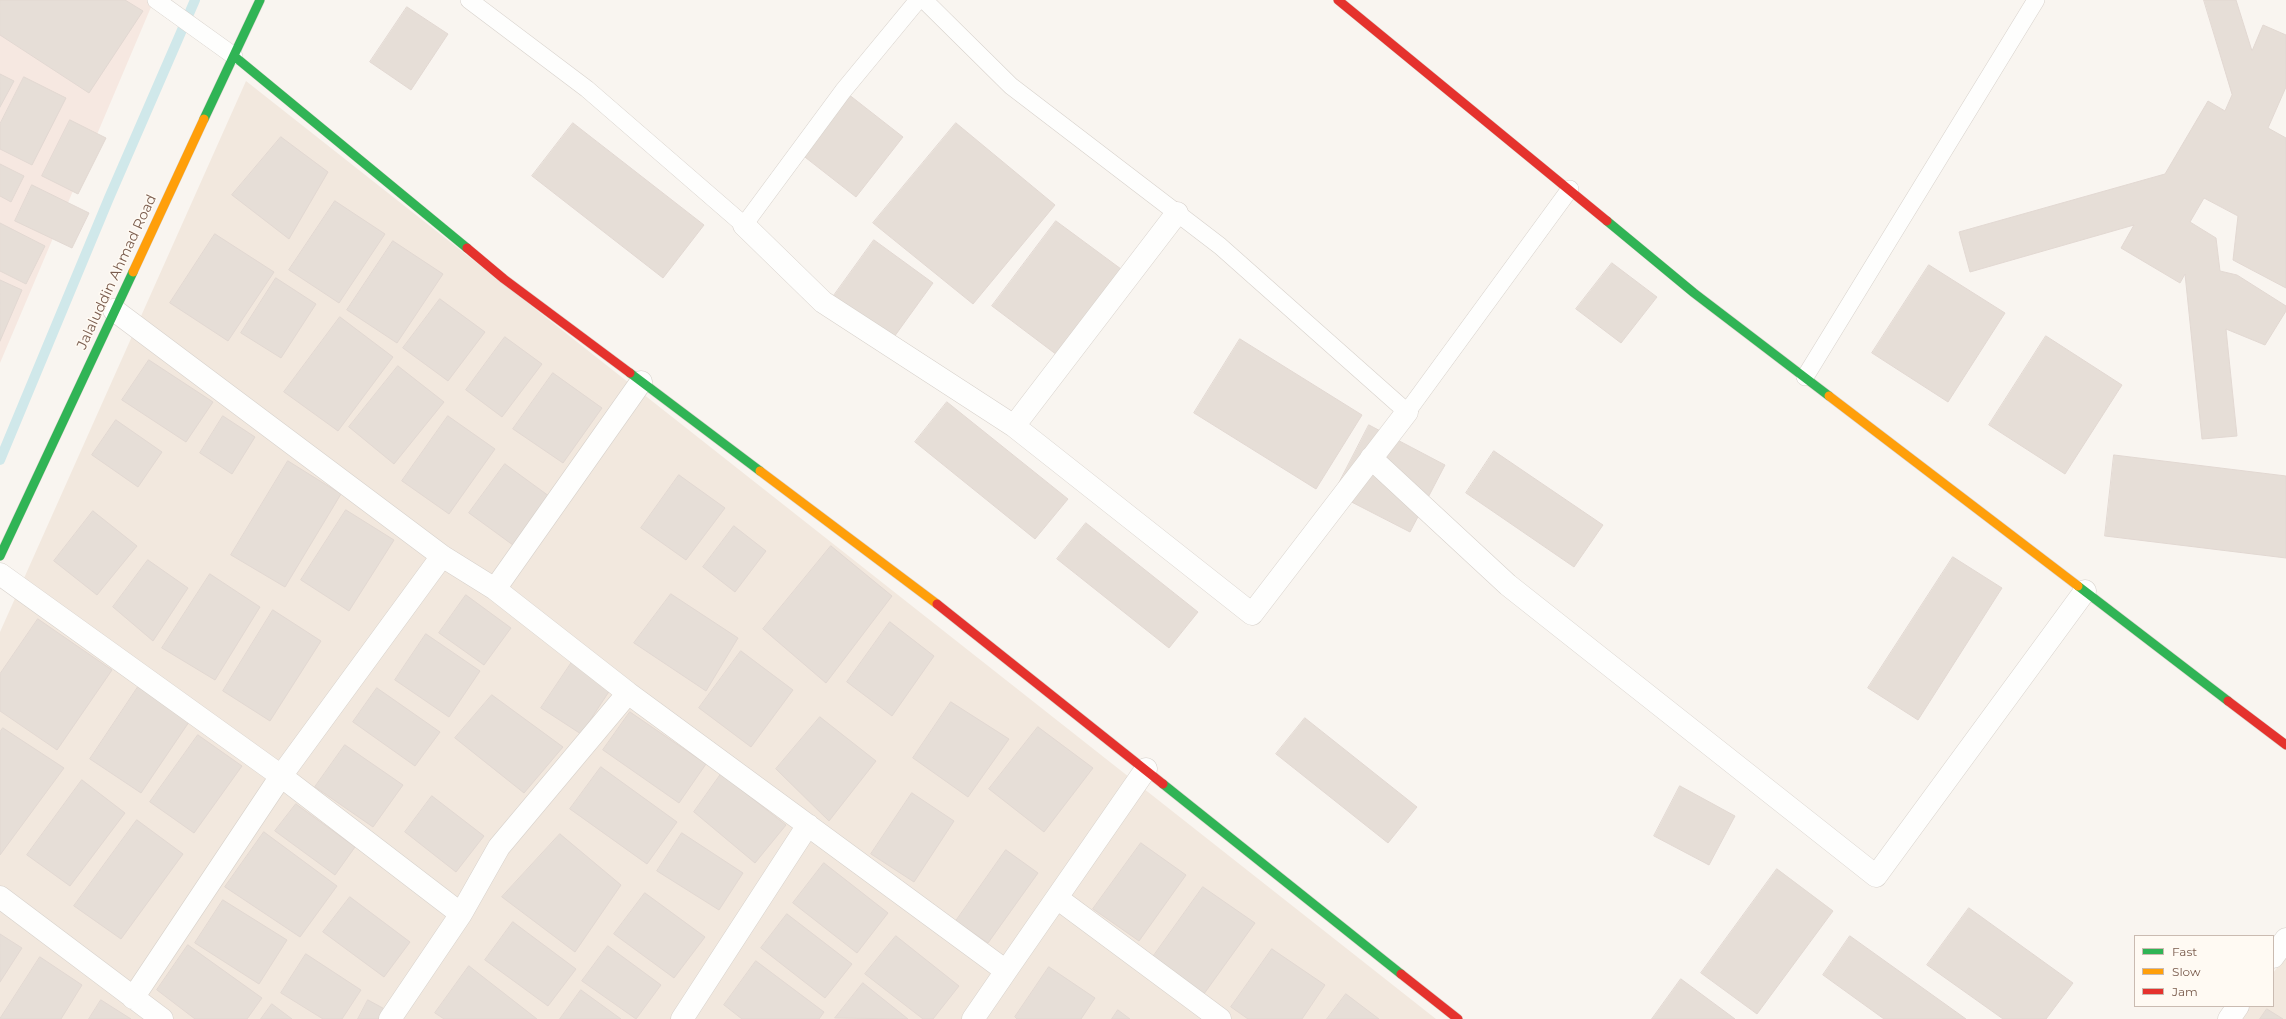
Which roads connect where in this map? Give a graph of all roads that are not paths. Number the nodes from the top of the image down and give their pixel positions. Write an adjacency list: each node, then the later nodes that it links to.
1 (156, 0): 8 (lane)
2 (260, 0): 8 (street, Jalaluddin Ahmad Road)
3 (470, 0): 11 (lane)
4 (918, 0): 11 (lane)
5 (924, 0): 10 (lane)
6 (1338, 0): 9 (street)
7 (2036, 0): 13 (lane)
8 (234, 56): 12 (street, Jalaluddin Ahmad Road); 14 (street)
9 (1570, 190): 13 (street); 15 (lane)
10 (1177, 213): 15 (lane); 16 (street)
11 (744, 225): 16 (street)
12 (114, 310): 18 (street, Jalaluddin Ahmad Road); 19 (street)
13 (1805, 377): 22 (street)
14 (641, 382): 21 (street); 25 (street)
15 (1407, 412): 17 (street)
16 (1014, 426): 17 (street)
17 (1371, 458): 22 (street)
18 (0, 556)
19 (442, 556): 21 (street); 26 (street)
20 (0, 574): 26 (street)
21 (495, 589): 23 (street)
22 (2084, 591): 24 (street)
23 (628, 693): 27 (street); 30 (street)
24 (2286, 745)
25 (1146, 770): 29 (street); 41 (street)
26 (281, 776): 30 (street); 34 (street)
27 (808, 825): 33 (street); 38 (street)
28 (0, 897): 34 (street)
29 (1057, 898): 33 (street); 40 (street)
30 (461, 914): 37 (street)
31 (2286, 939): 32 (street)
32 (2274, 956)
33 (1006, 971): 39 (street)
34 (133, 998): 36 (street)
35 (2237, 1007): 42 (street)
36 (162, 1019)
37 (390, 1019)
38 (682, 1019)
39 (973, 1019)
40 (1220, 1019)
41 (1458, 1019)
42 (2228, 1019)

